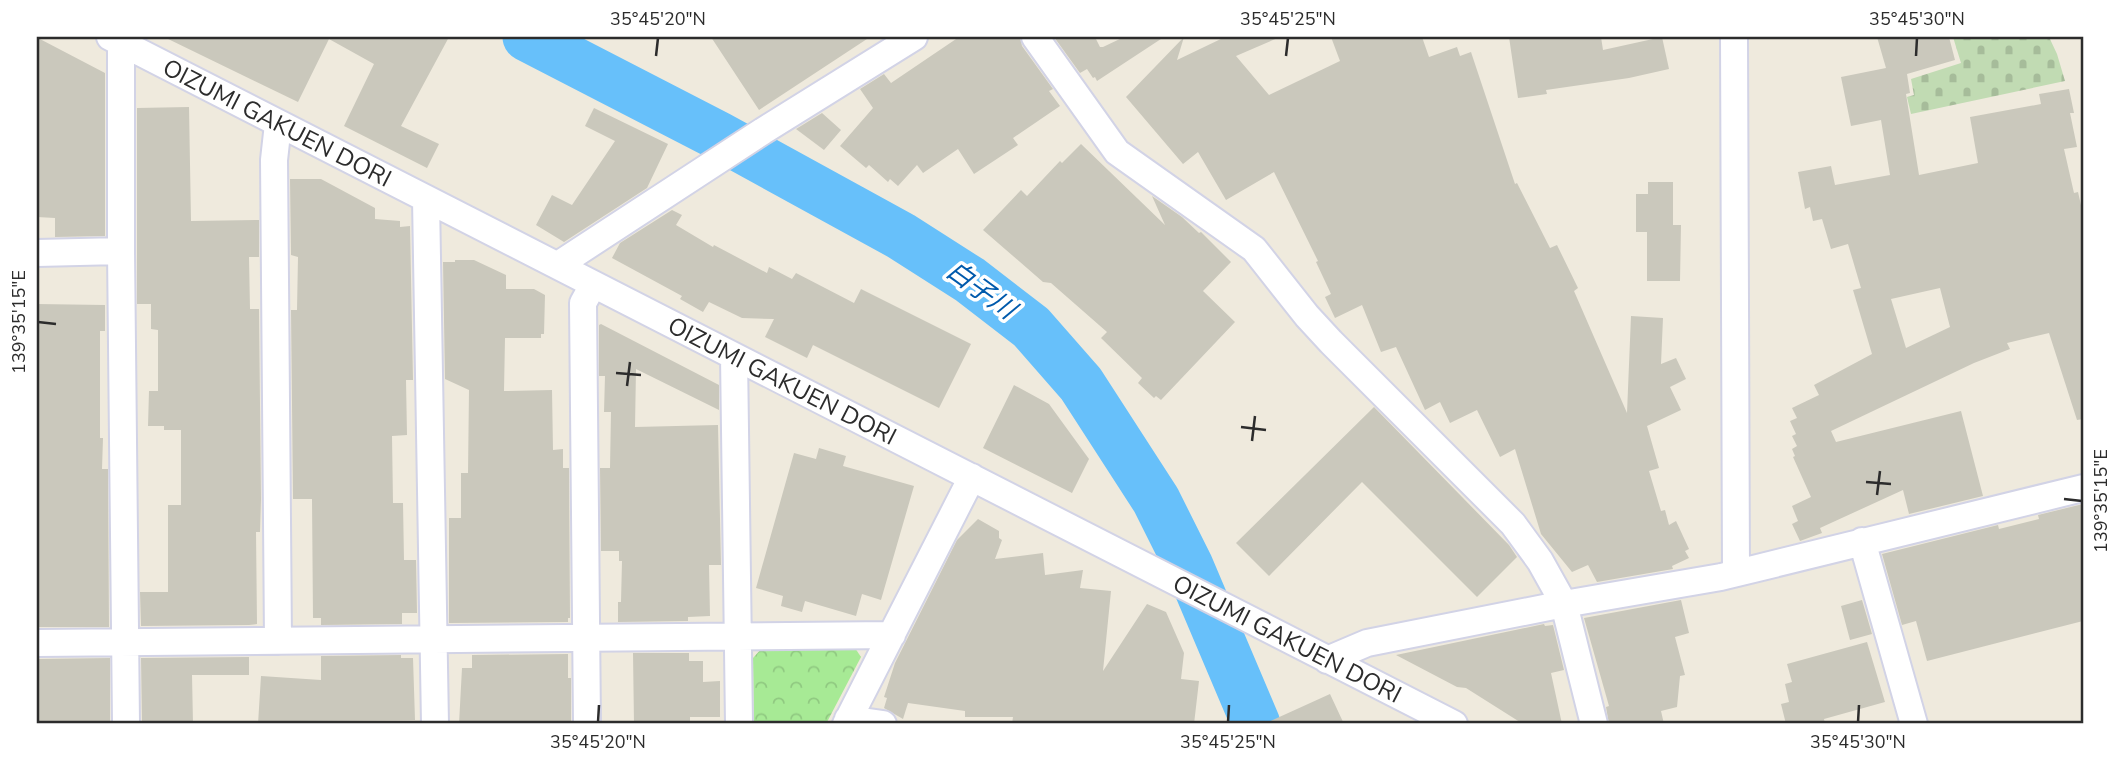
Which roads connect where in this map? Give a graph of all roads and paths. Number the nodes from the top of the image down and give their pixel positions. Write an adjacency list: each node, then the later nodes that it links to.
1 (914, 37): 9 (street)
2 (1035, 37): 16 (street)
3 (1734, 37): 15 (street)
4 (116, 40): 5 (street, OIZUMI GAKUEN DORI); 7 (street)
5 (278, 124): 6 (street, OIZUMI GAKUEN DORI); 21 (street)
6 (426, 199): 9 (street, OIZUMI GAKUEN DORI); 20 (street)
7 (121, 251): 8 (street); 22 (street)
8 (37, 253)
9 (558, 265): 10 (street, OIZUMI GAKUEN DORI)
10 (593, 285): 11 (street, OIZUMI GAKUEN DORI); 19 (street)
11 (734, 356): 12 (street, OIZUMI GAKUEN DORI); 18 (street)
12 (972, 477): 17 (street); 24 (street, OIZUMI GAKUEN DORI)
13 (2083, 488): 14 (street)
14 (1862, 541): 15 (street); 33 (street)
15 (1736, 572): 16 (street)
16 (1564, 604): 24 (street); 32 (street)
17 (892, 635): 18 (street); 25 (street)
18 (738, 636): 19 (street); 29 (street)
19 (586, 637): 20 (street); 28 (street)
20 (434, 639): 21 (street); 27 (street)
21 (278, 641): 22 (street)
22 (124, 642): 23 (street); 26 (street)
23 (37, 643)
24 (1327, 660): 31 (street, OIZUMI GAKUEN DORI)
25 (847, 722): 30 (street)
26 (126, 724)
27 (435, 724)
28 (587, 724)
29 (739, 724)
30 (883, 724)
31 (1454, 724)
32 (1594, 724)
33 (1914, 724)

